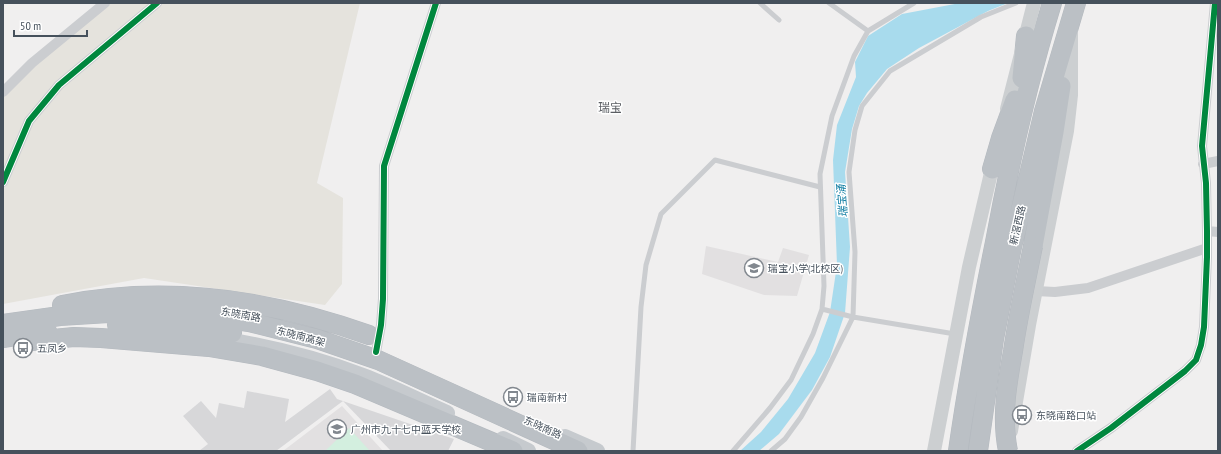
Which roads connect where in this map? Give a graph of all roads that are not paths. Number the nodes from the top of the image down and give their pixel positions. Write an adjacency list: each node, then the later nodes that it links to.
1 (105, 3): 16 (street)
2 (158, 3): 21 (street)
3 (436, 3): 35 (street)
4 (760, 3): 11 (lane)
5 (829, 3): 13 (lane)
6 (914, 3): 13 (lane)
7 (1016, 3): 28 (lane)
8 (1076, 3): 12 (highway, 新滘西路)
9 (1215, 3): 19 (street)
10 (1042, 8): 14 (main road); 15 (highway); 17 (highway, 新滘西路)
11 (779, 20)
12 (1070, 21): 26 (main road); 47 (highway, 新滘西路); 48 (highway, bridge)
13 (868, 31): 22 (lane)
14 (1026, 36): 15 (highway); 20 (main road)
15 (1022, 83): 17 (highway); 20 (highway)
16 (3, 92)
17 (1017, 136): 46 (highway, 新滘西路)
18 (1218, 161): 19 (street)
19 (1203, 164): 23 (street)
20 (992, 169): 31 (main road)
21 (3, 182)
22 (820, 187): 27 (lane); 42 (lane)
23 (1207, 231): 24 (street); 25 (street)
24 (1218, 232)
25 (1207, 248): 26 (street); 36 (street)
26 (1036, 291): 48 (main road)
27 (822, 309): 28 (lane); 43 (lane)
28 (853, 317): 31 (lane); 44 (lane)
29 (3, 318): 32 (highway); 35 (main road, 东晓南路)
30 (3, 324): 40 (highway, 东晓南高架)
31 (956, 334): 45 (main road)
32 (369, 335)
33 (3, 338): 39 (highway, 东晓南高架)
34 (3, 343): 37 (highway); 38 (main road)
35 (376, 352): 41 (main road, 东晓南路)
36 (1084, 449)
37 (513, 451)
38 (528, 451)
39 (548, 451)
40 (578, 451)
41 (597, 451)
42 (634, 451)
43 (733, 451)
44 (770, 451)
45 (934, 451)
46 (958, 451)
47 (978, 451)
48 (1008, 451)

